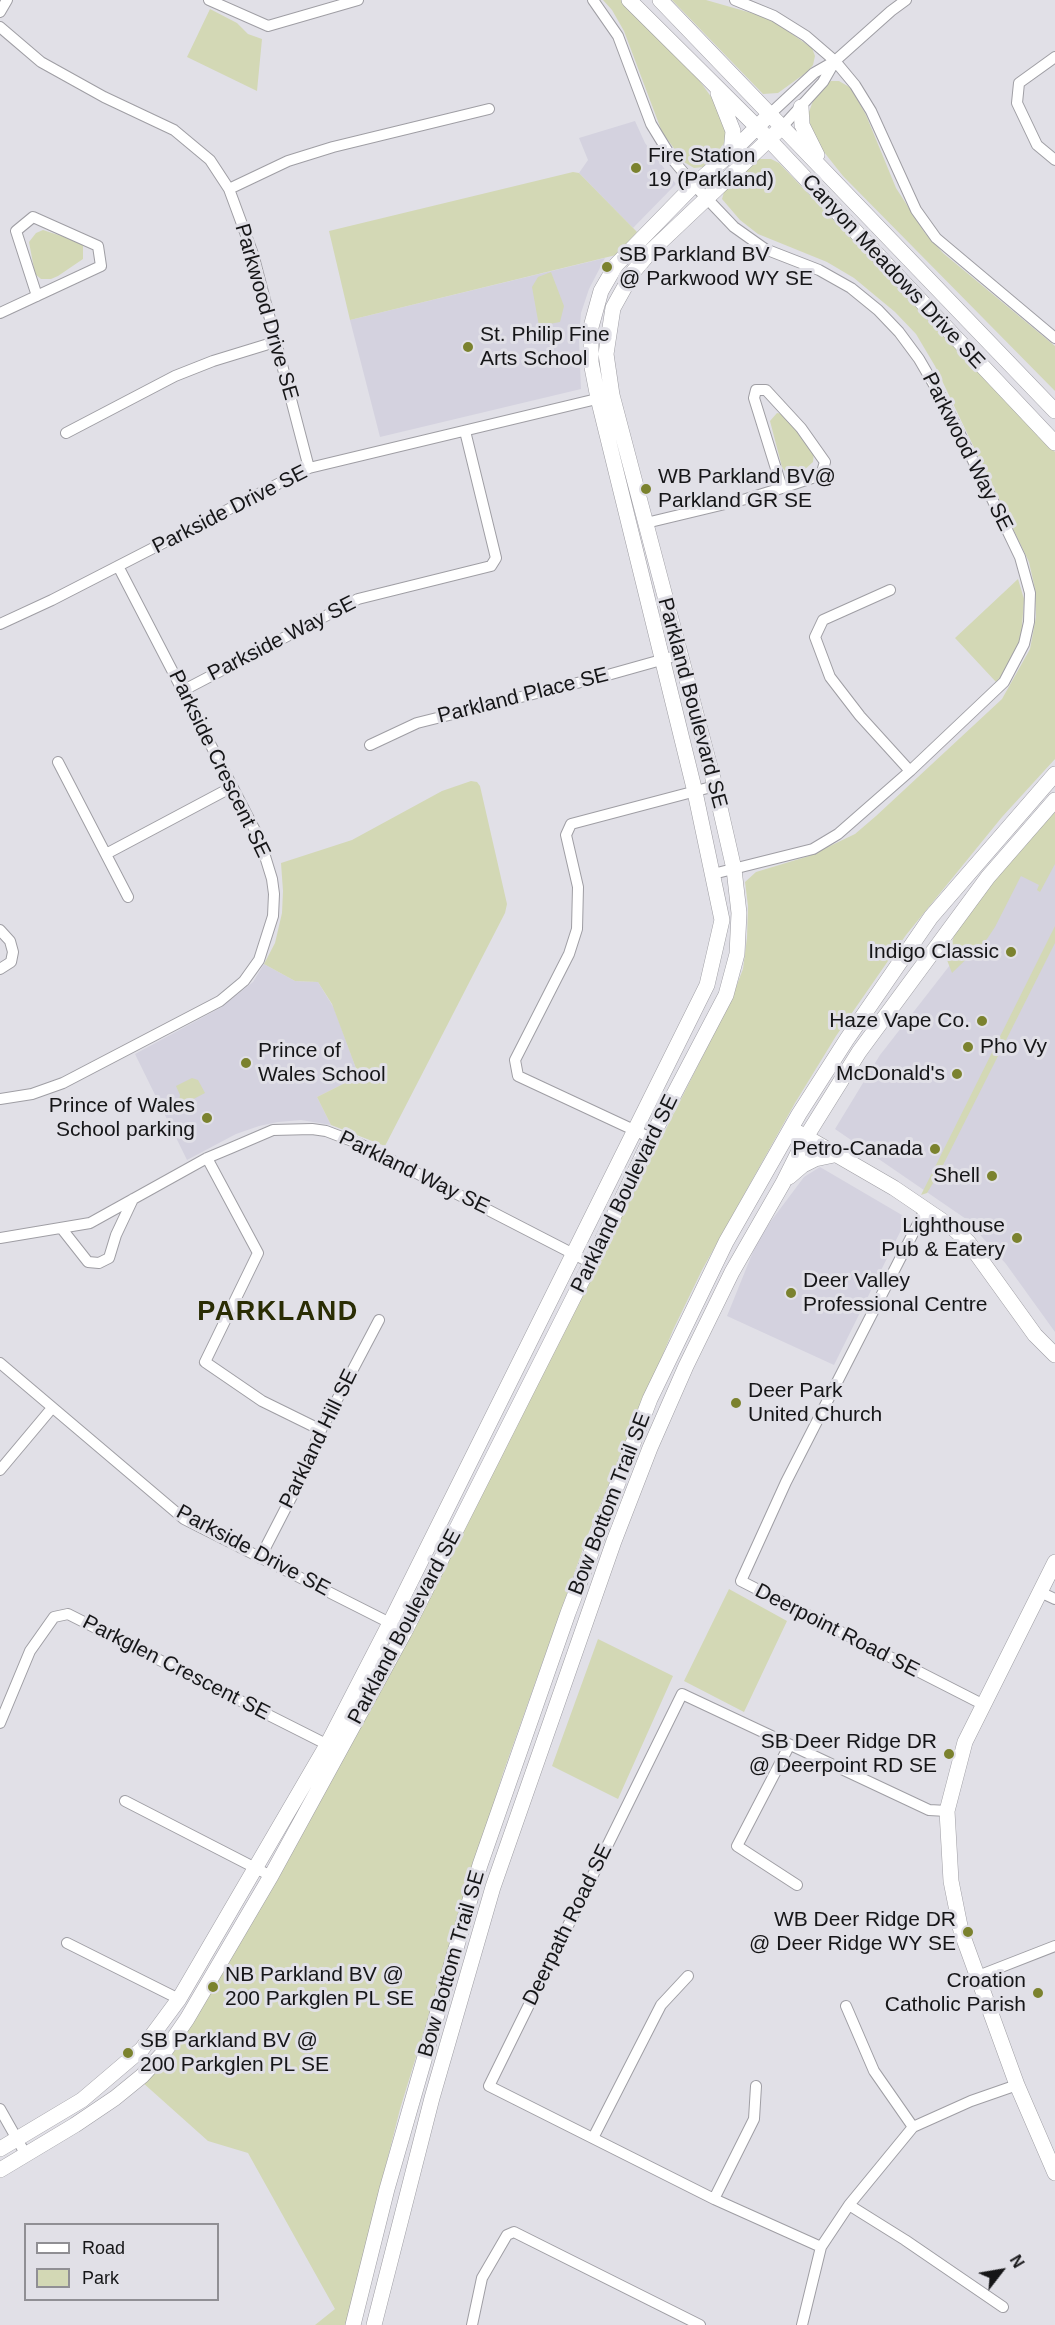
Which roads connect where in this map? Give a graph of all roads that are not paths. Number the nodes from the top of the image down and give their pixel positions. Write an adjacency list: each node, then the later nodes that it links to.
1 (7, 0): 9 (street)
2 (209, 0): 3 (street)
3 (358, 0)
4 (593, 0): 22 (street, Parkwood Way SE)
5 (629, 0): 13 (street, Canyon Meadows Drive SE)
6 (660, 0): 16 (street, Canyon Meadows Drive SE)
7 (735, 0): 12 (street)
8 (906, 0): 12 (street)
9 (0, 12)
10 (0, 27): 24 (street, Parkwood Drive SE)
11 (1055, 57): 21 (street)
12 (835, 61): 14 (street); 16 (street); 30 (street)
13 (717, 87): 17 (street, Canyon Meadows Drive SE); 20 (street)
14 (801, 107): 18 (street); 23 (street)
15 (489, 109): 24 (street)
16 (770, 114): 17 (street, Parkland Boulevard SE); 18 (street, Canyon Meadows Drive SE)
17 (757, 127): 19 (street, Canyon Meadows Drive SE); 20 (street, Parkland Boulevard SE)
18 (782, 127): 19 (street, Parkland Boulevard SE); 23 (street, Canyon Meadows Drive SE)
19 (769, 140): 25 (street, Parkland Boulevard SE); 36 (street, Canyon Meadows Drive SE)
20 (731, 153): 22 (street, Parkland Boulevard SE)
21 (1055, 160)
22 (694, 185): 25 (street, Parkwood Way SE); 28 (street, Parkland Boulevard SE)
23 (837, 185): 33 (street, Canyon Meadows Drive SE)
24 (229, 189): 31 (street, Parkwood Drive SE)
25 (708, 200): 29 (street, Parkland Boulevard SE); 48 (street, Parkwood Way SE)
26 (37, 296): 26 (street); 27 (street)
27 (0, 313)
28 (591, 327): 29 (street); 32 (street, Parkland Boulevard SE)
29 (609, 331): 32 (street, Parkland Boulevard SE)
30 (1055, 338)
31 (275, 342): 35 (street); 37 (street, Parkwood Drive SE)
32 (605, 396): 34 (street, Parkside Drive SE); 39 (street, Parkland Boulevard SE); 44 (street, Parkland Boulevard SE)
33 (1055, 411)
34 (465, 431): 37 (street, Parkside Drive SE); 45 (street, Parkside Way SE)
35 (66, 433)
36 (1055, 443)
37 (309, 468): 40 (street, Parkside Drive SE)
38 (782, 488): 38 (street); 39 (street)
39 (646, 523): 43 (street, Parkland Boulevard SE)
40 (118, 566): 42 (street, Parkside Drive SE); 45 (street, Parkside Crescent SE)
41 (890, 590): 48 (street)
42 (0, 624)
43 (679, 655): 44 (street, Parkland Place SE); 50 (street, Parkland Boulevard SE)
44 (662, 660): 46 (street, Parkland Place SE); 52 (street, Parkland Boulevard SE)
45 (184, 690): 51 (street, Parkside Crescent SE)
46 (370, 745)
47 (58, 762): 54 (street)
48 (910, 771): 55 (street, Parkwood Way SE)
49 (1055, 774): 61 (street, Bow Bottom Trail SE)
50 (715, 786): 52 (street); 55 (street, Parkland Boulevard SE)
51 (232, 787): 54 (street); 60 (street, Parkside Crescent SE)
52 (695, 792): 56 (street, Parkland Boulevard SE); 62 (street)
53 (1055, 800): 63 (street, Bow Bottom Trail SE)
54 (106, 854): 57 (street)
55 (734, 869): 56 (street, Parkwood Way SE); 64 (street, Parkland Boulevard SE)
56 (714, 874): 62 (street, Parkland Boulevard SE)
57 (129, 897)
58 (0, 930): 59 (street)
59 (0, 969)
60 (0, 1099)
61 (790, 1128): 63 (street); 115 (street, Bow Bottom Trail SE)
62 (636, 1129): 64 (street); 72 (street, Parkland Boulevard SE)
63 (806, 1137): 65 (street); 67 (street, Bow Bottom Trail SE)
64 (651, 1138): 73 (street, Parkland Boulevard SE)
65 (834, 1155): 67 (street); 69 (street)
66 (207, 1158): 68 (street, Parkland Way SE); 72 (street, Parkland Way SE); 78 (street)
67 (783, 1183): 116 (street, Bow Bottom Trail SE)
68 (133, 1199): 70 (street, Parkland Way SE); 70 (street)
69 (926, 1208): 75 (street); 86 (street, Deerpoint Road SE)
70 (62, 1229): 71 (street, Parkland Way SE)
71 (0, 1238)
72 (573, 1252): 73 (street, Parkland Way SE); 84 (street, Parkland Boulevard SE)
73 (591, 1263): 85 (street, Parkland Boulevard SE)
74 (379, 1320): 78 (street, Parkland Hill SE)
75 (1055, 1355)
76 (0, 1363): 77 (street, Parkside Drive SE)
77 (52, 1408): 79 (street); 80 (street, Parkside Drive SE)
78 (321, 1430): 80 (street, Parkland Hill SE)
79 (0, 1470)
80 (260, 1558): 84 (street, Parkside Drive SE)
81 (1055, 1562): 82 (street)
82 (1040, 1592): 83 (street); 86 (street)
83 (1055, 1599)
84 (390, 1623): 85 (street, Parkside Drive SE); 89 (street, Parkland Boulevard SE)
85 (404, 1634): 89 (street, Parkland Boulevard SE)
86 (984, 1705): 91 (street)
87 (0, 1723): 89 (street, Parkglen Crescent SE)
88 (789, 1746): 91 (street, Deerpath Road SE); 94 (street); 105 (street, Deerpath Road SE)
89 (334, 1748): 92 (street, Parkland Boulevard SE); 93 (street, Parkland Boulevard SE)
90 (125, 1801): 92 (street)
91 (947, 1811): 98 (street)
92 (256, 1868): 93 (street); 99 (street, Parkland Boulevard SE)
93 (271, 1876): 108 (street, Parkland Boulevard SE)
94 (797, 1885)
95 (67, 1943): 99 (street)
96 (1055, 1946): 98 (street)
97 (688, 1976): 105 (street)
98 (978, 1977): 101 (street)
99 (179, 1999): 106 (street, Parkland Boulevard SE)
100 (846, 2006): 104 (street)
101 (1017, 2085): 104 (street); 109 (street)
102 (756, 2086): 111 (street)
103 (0, 2109): 106 (street)
104 (913, 2127): 112 (street)
105 (593, 2138): 111 (street, Deerpath Road SE)
106 (16, 2139): 107 (street, Parkland Boulevard SE); 108 (street)
107 (0, 2148)
108 (26, 2155): 110 (street, Parkland Boulevard SE)
109 (1054, 2167)
110 (0, 2170)
111 (714, 2199): 113 (street, Deerpath Road SE)
112 (849, 2205): 113 (street); 114 (street)
113 (821, 2247): 119 (street)
114 (1003, 2307)
115 (353, 2325)
116 (374, 2325)
117 (472, 2325): 118 (street)
118 (700, 2325)
119 (802, 2325)

